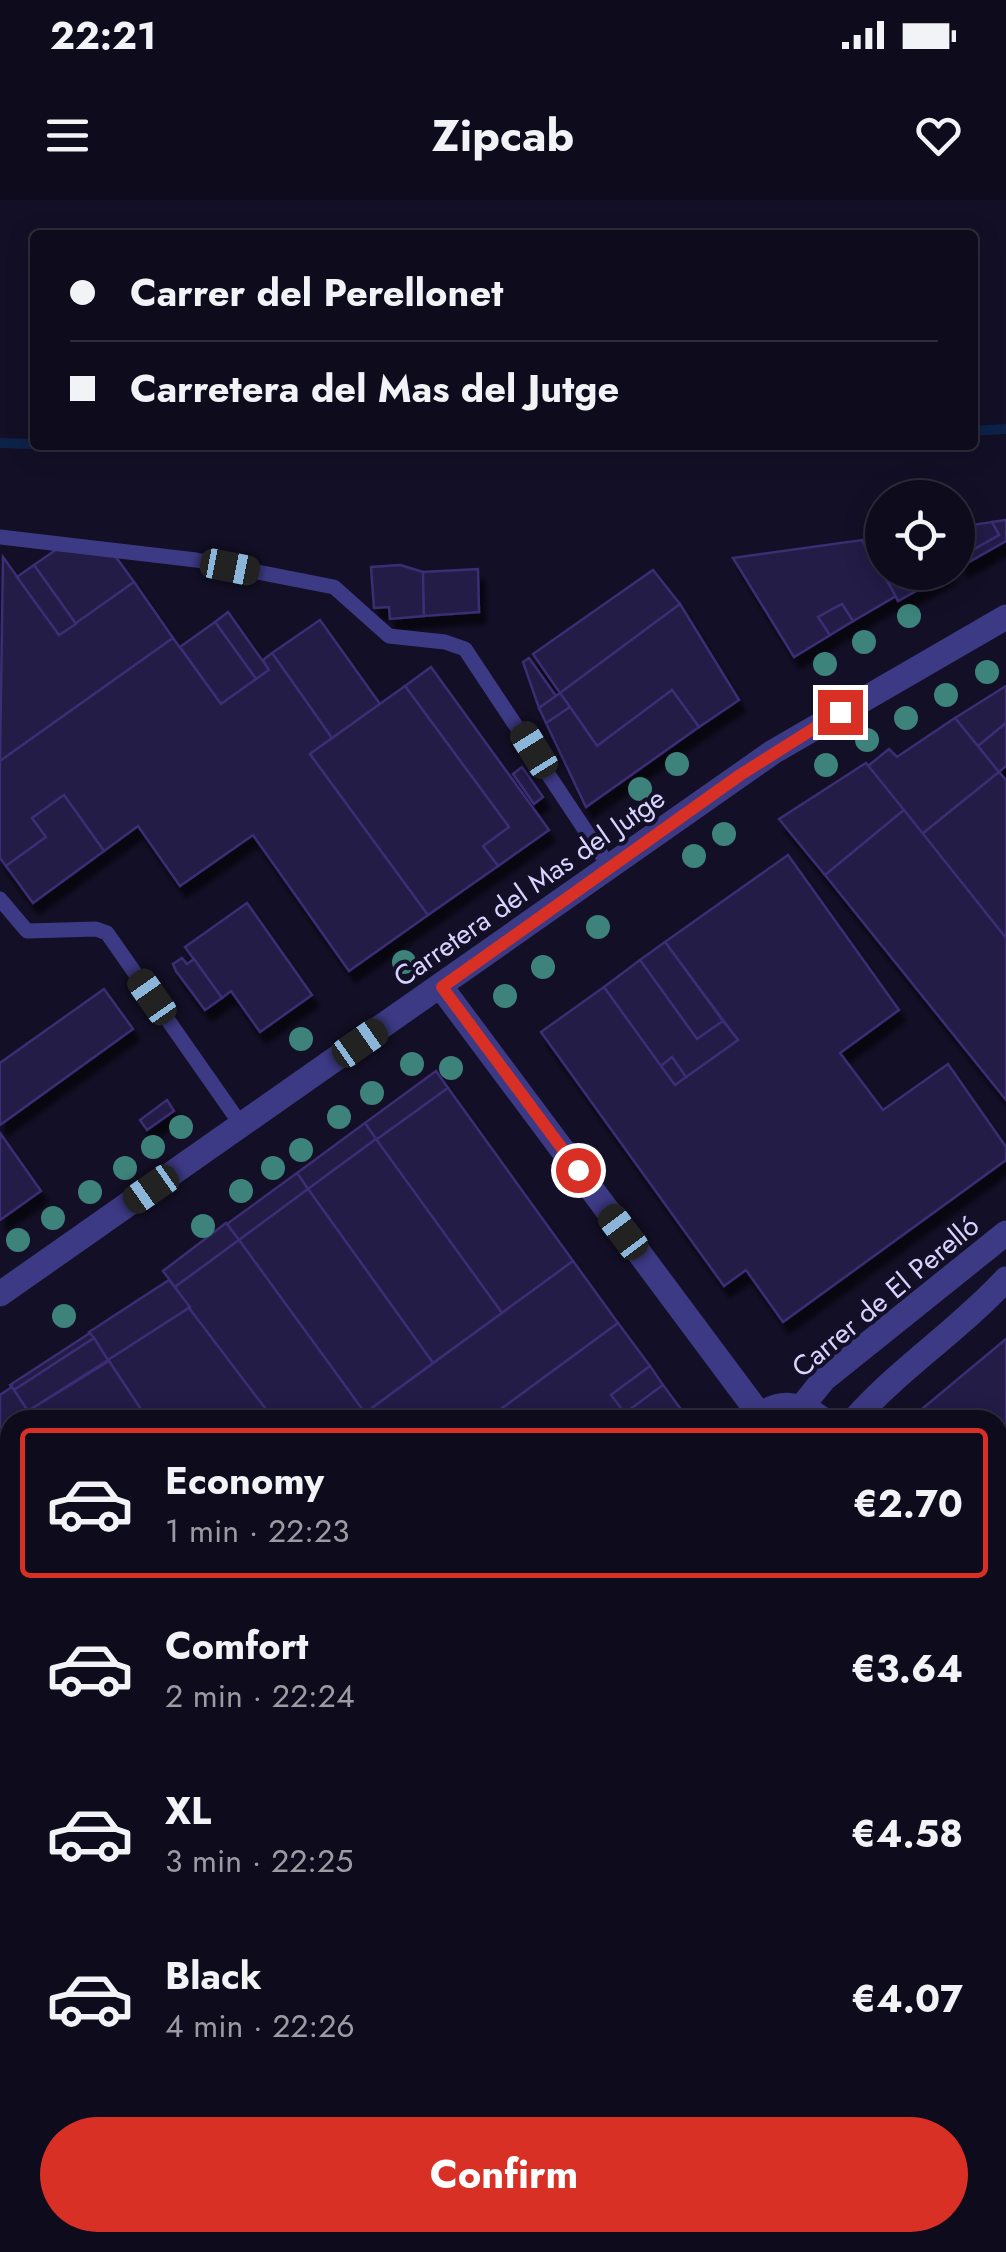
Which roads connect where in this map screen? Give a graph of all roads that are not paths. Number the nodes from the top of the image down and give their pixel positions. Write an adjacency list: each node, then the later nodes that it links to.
1 (0, 536): 3 (lane)
2 (1006, 617): 3 (street, Carretera del Mas del Jutge)
3 (609, 866): 5 (street, Carretera del Mas del Jutge)
4 (0, 900): 6 (lane)
5 (442, 987): 6 (street, Carretera del Mas del Jutge); 10 (street)
6 (242, 1126): 9 (street, Carretera del Mas del Jutge)
7 (1006, 1233): 13 (street, Carrer de El Perelló)
8 (1006, 1279): 14 (street)
9 (0, 1294)
10 (752, 1410)
11 (770, 1410): 12 (street)
12 (800, 1410)
13 (815, 1410)
14 (863, 1410)

